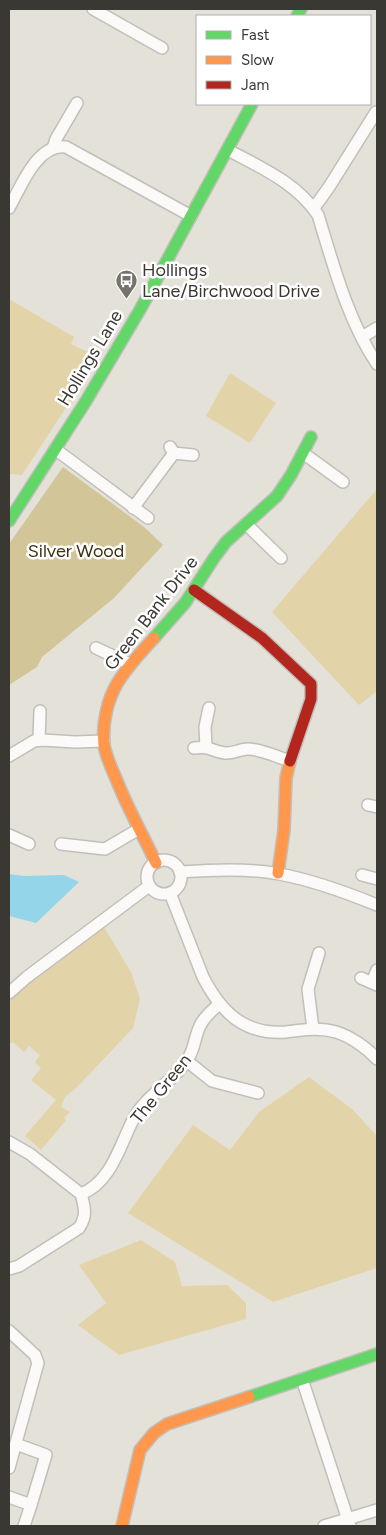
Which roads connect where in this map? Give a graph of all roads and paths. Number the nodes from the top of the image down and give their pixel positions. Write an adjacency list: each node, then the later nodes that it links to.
1 (93, 9): 2 (street)
2 (162, 48)
3 (77, 104): 6 (street)
4 (251, 105): 7 (street, Hollings Lane)
5 (376, 112): 9 (street)
6 (54, 148): 8 (street); 10 (street)
7 (228, 150): 9 (street); 10 (street, Hollings Lane)
8 (9, 208)
9 (314, 208): 12 (street)
10 (192, 216): 15 (street, Hollings Lane)
11 (377, 328): 12 (street)
12 (362, 337): 13 (street)
13 (377, 364)
14 (311, 437): 16 (street, Green Bank Drive)
15 (55, 449): 19 (street); 21 (street, Hollings Lane)
16 (303, 453): 18 (street); 22 (street, Green Bank Drive)
17 (193, 455): 19 (street)
18 (343, 482)
19 (133, 508): 20 (street)
20 (148, 518)
21 (9, 521)
22 (246, 524): 23 (street); 24 (street, Green Bank Drive)
23 (281, 558)
24 (194, 590): 26 (street, Green Bank Drive); 32 (street)
25 (96, 648): 26 (street)
26 (130, 664): 30 (street, Green Bank Drive)
27 (209, 708): 32 (street)
28 (40, 711): 29 (street)
29 (39, 740): 30 (street); 31 (street)
30 (104, 741): 33 (street, Green Bank Drive)
31 (9, 756)
32 (290, 761): 39 (street)
33 (139, 829): 36 (street); 37 (street, Green Bank Drive)
34 (9, 835): 35 (street)
35 (29, 844)
36 (61, 844)
37 (156, 863): 38 (street); 42 (street)
38 (180, 872): 39 (street); 43 (street)
39 (278, 874): 44 (street)
40 (362, 875): 41 (street)
41 (377, 880)
42 (149, 886): 43 (street); 48 (street)
43 (170, 893): 49 (street)
44 (377, 905)
45 (318, 953): 50 (street)
46 (377, 970): 47 (street)
47 (370, 982)
48 (9, 994)
49 (219, 1004): 50 (street); 52 (street, The Green)
50 (313, 1029): 51 (street)
51 (376, 1056)
52 (187, 1061): 53 (street); 55 (street, The Green)
53 (258, 1093)
54 (9, 1142): 55 (street)
55 (81, 1194): 56 (street)
56 (9, 1269)
57 (9, 1332): 60 (street)
58 (377, 1354): 59 (street)
59 (302, 1379): 65 (street); 67 (street)
60 (14, 1436): 61 (street); 63 (street)
61 (9, 1468)
62 (9, 1497): 63 (street)
63 (31, 1505): 66 (street)
64 (377, 1510): 65 (street)
65 (349, 1523): 68 (street)
66 (24, 1526)
67 (122, 1526)
68 (324, 1526)

